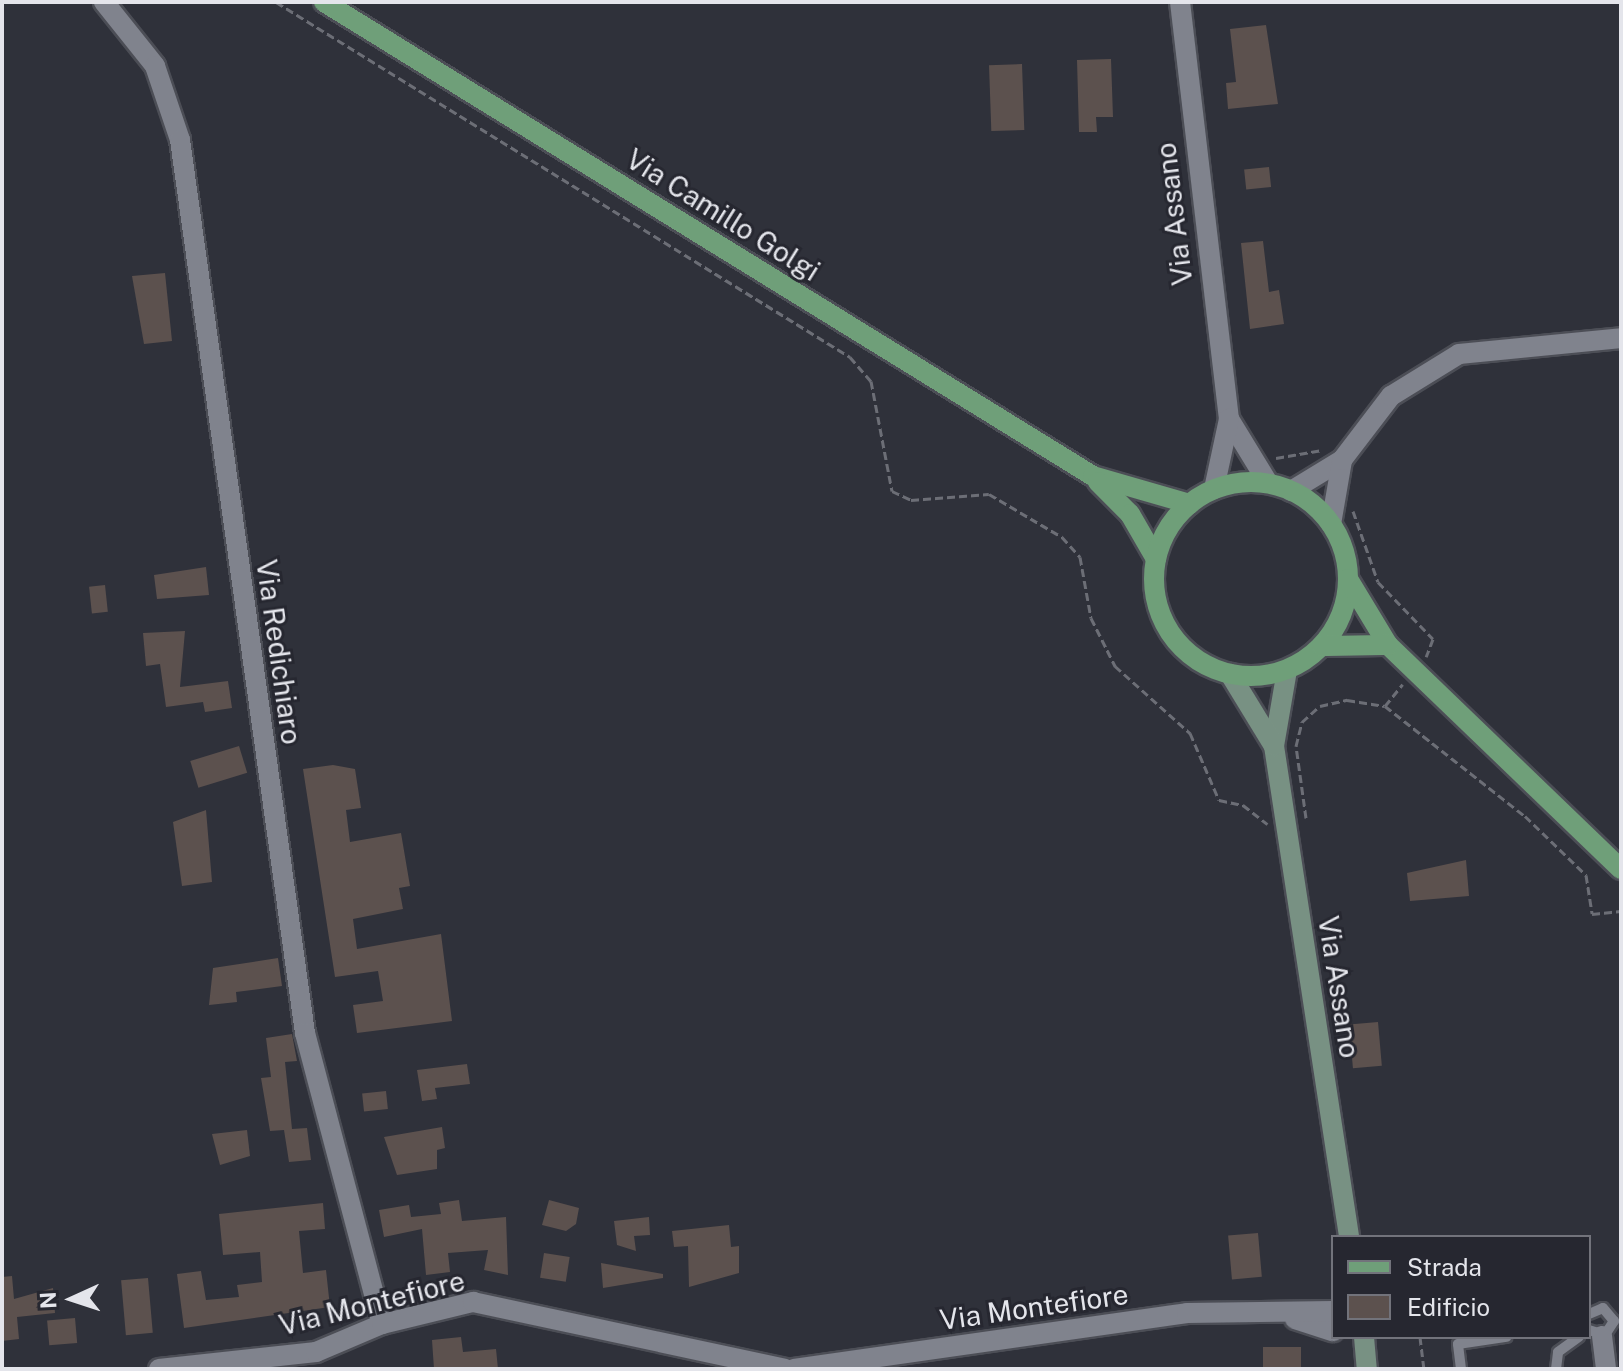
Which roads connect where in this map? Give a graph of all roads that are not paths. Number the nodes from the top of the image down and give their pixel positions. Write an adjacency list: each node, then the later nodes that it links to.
1 (104, 2): 25 (street, Via Redichiaro)
2 (324, 2): 7 (main road, Via Camillo Golgi)
3 (1180, 2): 5 (street, Via Assano)
4 (1621, 338): 6 (street)
5 (1229, 419): 8 (street, Via Assano); 9 (street, Via Assano)
6 (1342, 460): 10 (street); 12 (street)
7 (1093, 476): 11 (main road, Via Camillo Golgi); 13 (main road, Via Camillo Golgi)
8 (1268, 483): 9 (main road); 10 (main road)
9 (1214, 489): 11 (main road)
10 (1291, 491): 12 (main road)
11 (1190, 504): 13 (main road)
12 (1331, 524): 14 (main road)
13 (1156, 559): 18 (main road)
14 (1348, 579): 15 (main road); 16 (main road)
15 (1388, 645): 16 (main road); 20 (main road)
16 (1322, 646): 17 (main road)
17 (1287, 670): 18 (main road); 19 (main road, Via Assano)
18 (1230, 674): 19 (main road, Via Assano)
19 (1274, 746): 21 (main road, Via Assano)
20 (1621, 869)
21 (1349, 1235)
22 (1331, 1311): 24 (street, Via Montefiore)
23 (1591, 1313): 26 (lane)
24 (1283, 1316): 27 (street, Via Montefiore); 33 (street, Via Montefiore)
25 (382, 1324): 31 (street, Via Montefiore); 32 (street, Via Montefiore)
26 (1607, 1327): 37 (street)
27 (1331, 1330)
28 (1363, 1339): 34 (main road)
29 (1492, 1339): 35 (lane)
30 (1576, 1339): 36 (lane)
31 (159, 1369)
32 (785, 1369)
33 (794, 1369)
34 (1367, 1369)
35 (1461, 1369)
36 (1556, 1369)
37 (1606, 1369)

